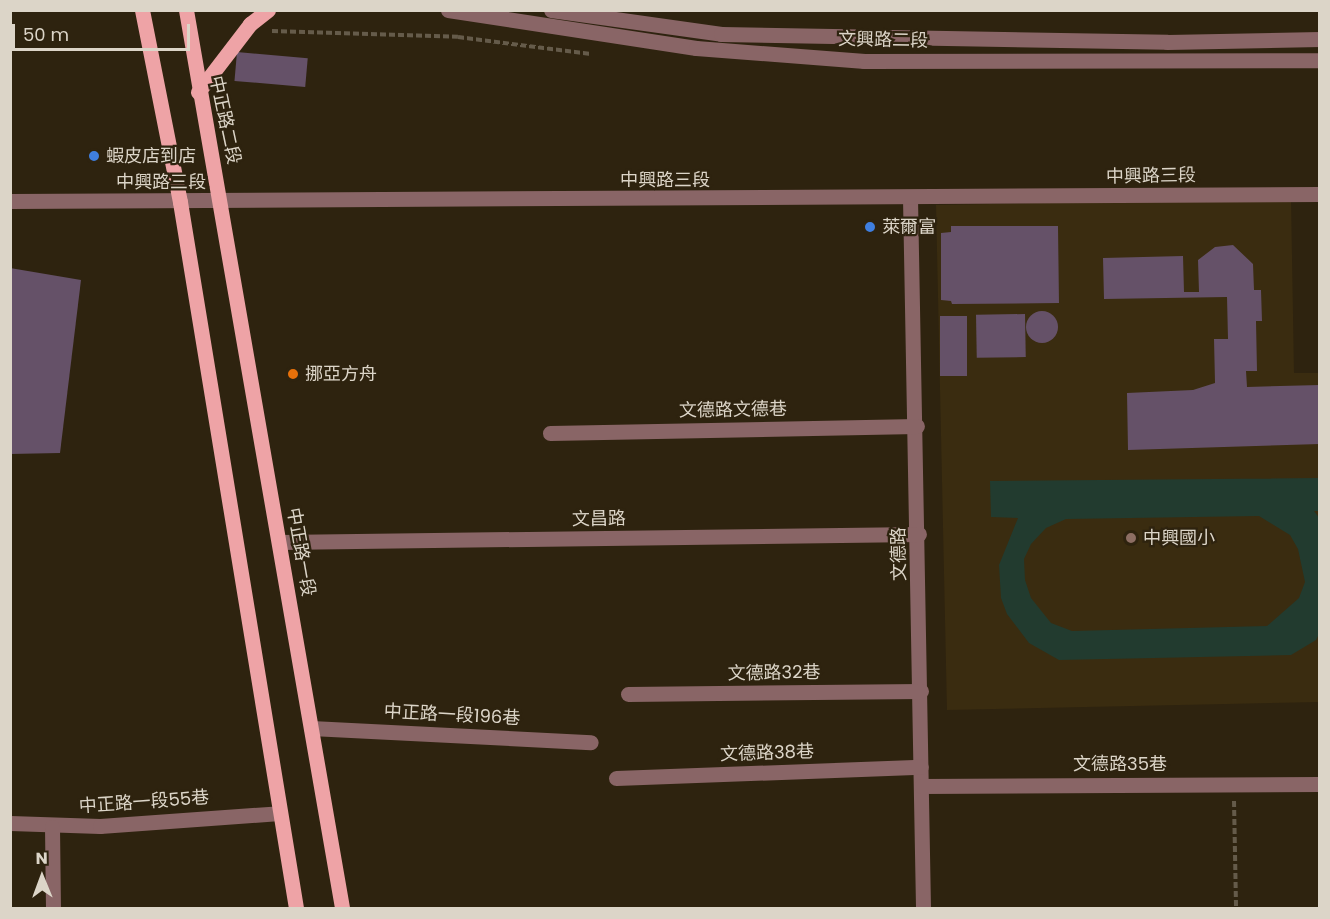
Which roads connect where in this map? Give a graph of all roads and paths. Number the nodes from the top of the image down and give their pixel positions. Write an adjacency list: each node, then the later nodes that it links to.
1 (142, 10): 12 (main road)
2 (186, 10): 8 (main road, 中正路二段)
3 (268, 10): 8 (main road)
4 (448, 10): 7 (street, 文興路二段)
5 (551, 10): 6 (street, 文興路二段)
6 (1320, 39)
7 (1320, 60)
8 (198, 92): 13 (main road, 中正路二段)
9 (1320, 194): 10 (street, 中興路三段)
10 (910, 198): 13 (street, 中興路三段); 14 (street, 文德路)
11 (10, 201): 12 (street, 中興路三段)
12 (180, 202): 13 (street, 中興路三段); 27 (main road)
13 (222, 202): 17 (main road, 中正路一段)
14 (917, 426): 15 (street, 文德路文德巷); 16 (street, 文德路)
15 (550, 433)
16 (919, 534): 17 (street, 文昌路); 18 (street, 文德路)
17 (280, 542): 20 (main road, 中正路一段)
18 (921, 691): 19 (street, 文德路32巷); 22 (street, 文德路)
19 (628, 693)
20 (311, 728): 21 (street, 中正路一段196巷); 32 (main road, 中正路一段)
21 (591, 742)
22 (921, 767): 23 (street, 文德路38巷); 26 (street, 文德路)
23 (616, 778)
24 (1233, 783): 25 (street, 文德路35巷); 26 (street, 文德路35巷); 34 (path)
25 (1320, 784)
26 (921, 786): 33 (street, 文德路)
27 (280, 813): 29 (street, 中正路一段55巷); 31 (main road)
28 (10, 823): 29 (street, 中正路一段55巷)
29 (52, 827): 30 (street)
30 (54, 909)
31 (296, 909)
32 (342, 909)
33 (923, 909)
34 (1236, 909)

